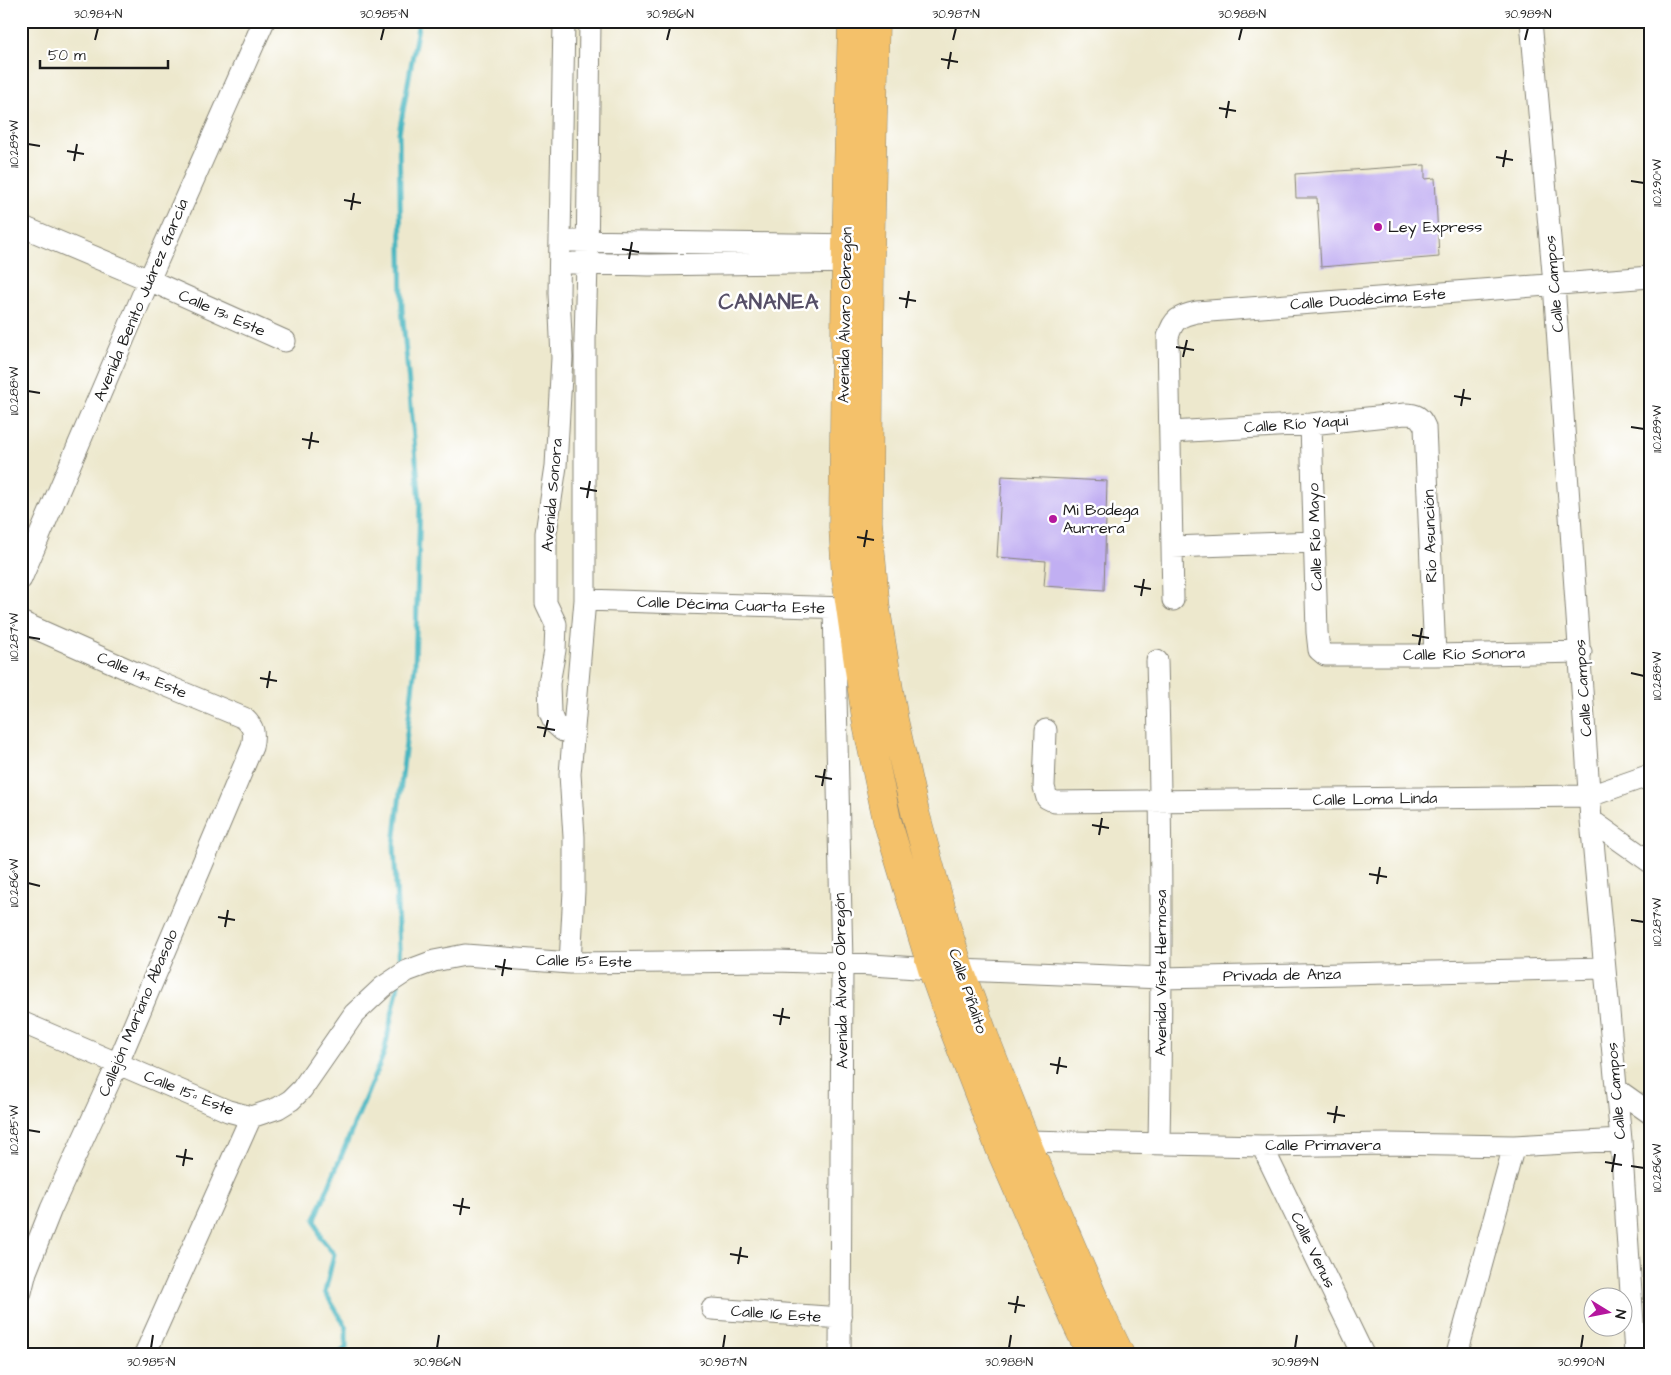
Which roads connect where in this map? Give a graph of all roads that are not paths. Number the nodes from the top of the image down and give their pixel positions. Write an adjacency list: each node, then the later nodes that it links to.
1 (264, 21): 14 (street, Avenida Benito Juárez García)
2 (564, 21): 8 (street, Avenida Sonora)
3 (590, 21): 9 (street)
4 (852, 21): 10 (main road, Avenida Álvaro Obregón)
5 (875, 21): 10 (main road, Avenida Álvaro Obregón)
6 (1531, 21): 15 (street, Calle Campos)
7 (21, 226): 14 (street, Calle 13ª Este)
8 (561, 240): 9 (street); 12 (street, Avenida Sonora)
9 (587, 241): 10 (street); 11 (street)
10 (858, 253): 11 (street); 25 (main road, Avenida Álvaro Obregón)
11 (587, 263): 12 (street); 23 (street)
12 (560, 264): 31 (street, Avenida Sonora)
13 (1650, 278): 15 (street, Calle Duodécima Este)
14 (149, 280): 16 (street, Calle 13ª Este); 22 (street, Avenida Benito Juárez García)
15 (1554, 284): 19 (street, Calle Duodécima Este); 28 (street, Calle Campos)
16 (285, 342)
17 (1421, 418): 18 (street, Calle Río Yaqui); 29 (street, Río Asunción)
18 (1312, 424): 19 (street, Calle Río Yaqui); 20 (street, Calle Río Mayo)
19 (1171, 432): 21 (street)
20 (1316, 542): 21 (street); 27 (street, Calle Río Mayo)
21 (1172, 547): 24 (street)
22 (21, 579)
23 (585, 600): 25 (street, Calle Décima Cuarta Este); 31 (street)
24 (1173, 600)
25 (854, 608): 40 (street, Avenida Álvaro Obregón); 42 (main road, Calle Piñalito); 43 (main road, Calle Piñalito)
26 (21, 622): 33 (street, Calle 14ª Este)
27 (1319, 650): 29 (street, Calle Río Sonora)
28 (1580, 652): 29 (street, Calle Río Sonora); 35 (street, Calle Campos)
29 (1435, 655)
30 (1157, 662): 36 (street, Avenida Vista Hermosa)
31 (574, 730): 39 (street)
32 (1046, 730): 36 (street, Calle Loma Linda)
33 (255, 734): 46 (street, Callejón Mariano Abasolo)
34 (1650, 775): 35 (street, Calle Loma Linda)
35 (1590, 796): 36 (street, Calle Loma Linda); 37 (street, Calle Campos)
36 (1161, 801): 44 (street, Avenida Vista Hermosa)
37 (1591, 820): 38 (street); 41 (street, Calle Campos)
38 (1650, 862)
39 (570, 963): 40 (street, Calle 15ª Este); 49 (street, Calle 15ª Este)
40 (842, 963): 42 (street, Calle 15ª Este); 57 (street, Avenida Álvaro Obregón)
41 (1604, 968): 44 (street, Privada de Anza); 47 (street, Calle Campos)
42 (932, 969): 43 (street, Calle 15ª Este); 61 (main road, Calle Piñalito)
43 (960, 970): 44 (street, Privada de Anza); 51 (main road, Calle Piñalito)
44 (1162, 978): 52 (street, Avenida Vista Hermosa)
45 (21, 1022): 46 (street, Calle 15ª Este)
46 (118, 1063): 49 (street, Calle 15ª Este); 55 (street, Callejón Mariano Abasolo)
47 (1616, 1089): 48 (street); 50 (street, Calle Campos)
48 (1650, 1113)
49 (251, 1117): 59 (street)
50 (1620, 1140): 54 (street, Calle Primavera); 58 (street, Calle Campos)
51 (1026, 1141): 52 (street, Calle Primavera); 62 (main road, Calle Piñalito)
52 (1159, 1144): 53 (street, Calle Primavera)
53 (1262, 1146): 54 (street, Calle Primavera); 63 (street, Calle Venus)
54 (1514, 1146): 64 (street)
55 (21, 1292)
56 (712, 1310): 57 (street, Calle 16 Este)
57 (841, 1318): 60 (street, Avenida Álvaro Obregón)
58 (1639, 1351)
59 (145, 1354)
60 (840, 1354)
61 (1091, 1354)
62 (1120, 1354)
63 (1363, 1354)
64 (1457, 1354)

